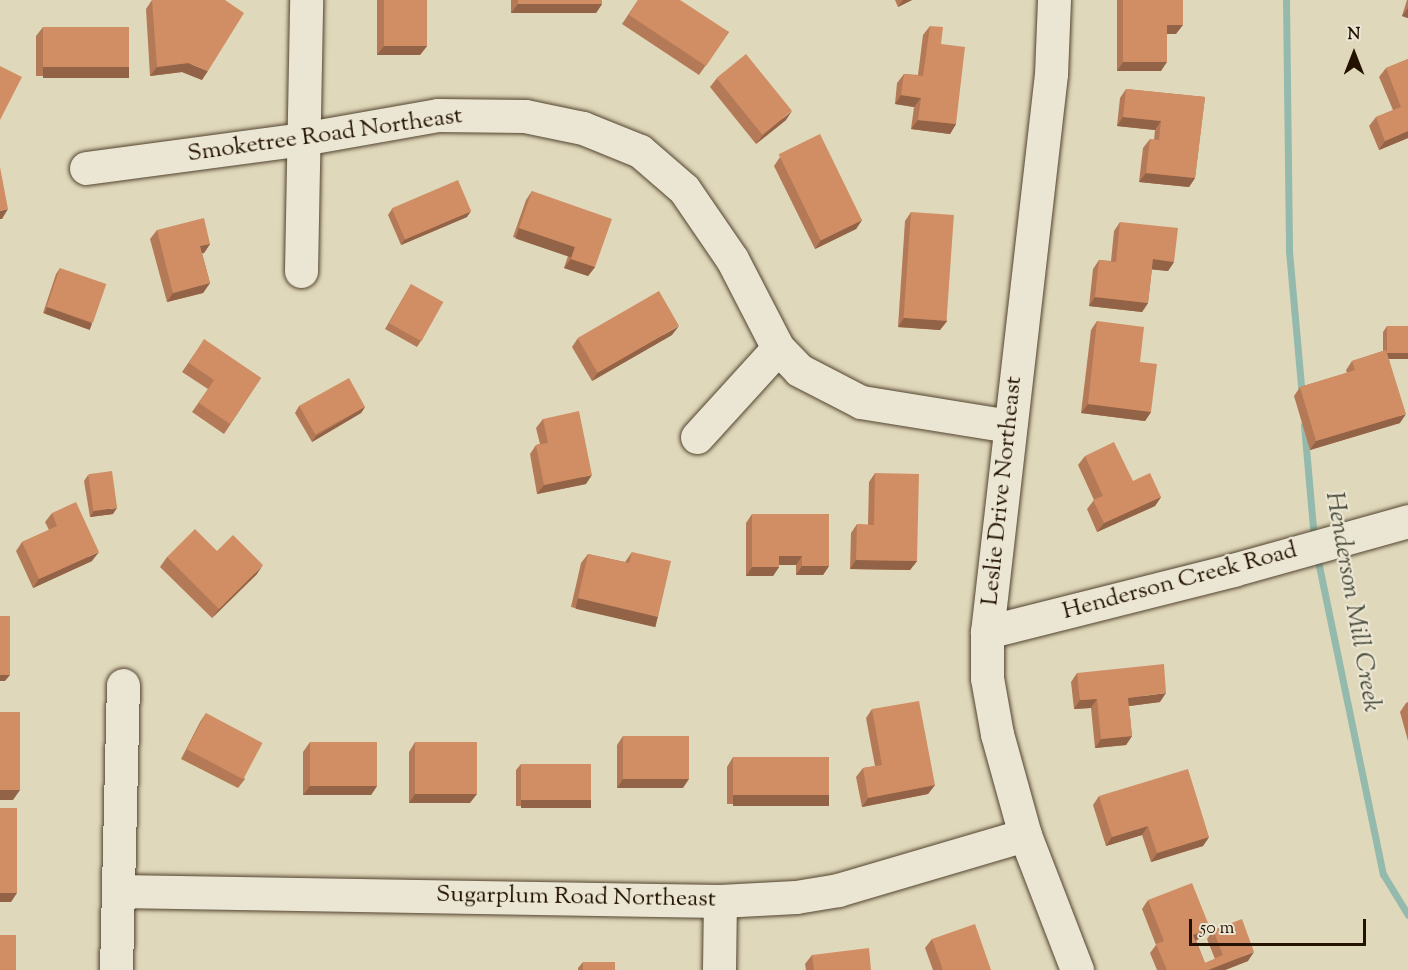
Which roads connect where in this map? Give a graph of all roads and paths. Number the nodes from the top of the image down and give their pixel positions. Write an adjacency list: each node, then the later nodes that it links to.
1 (306, 0): 3 (street)
2 (1054, 0): 7 (street, Leslie Drive Northeast)
3 (302, 139): 4 (street, Smoketree Road Northeast); 5 (street); 6 (street, Smoketree Road Northeast)
4 (86, 168)
5 (301, 271)
6 (778, 348): 7 (street, Smoketree Road Northeast); 8 (street)
7 (1010, 426): 10 (street, Leslie Drive Northeast)
8 (697, 437)
9 (1408, 521): 10 (street, Henderson Creek Road)
10 (987, 632): 12 (street, Leslie Drive Northeast)
11 (123, 685): 13 (street)
12 (1025, 835): 14 (street, Sugarplum Road Northeast); 17 (street, Leslie Drive Northeast)
13 (118, 891): 14 (street, Sugarplum Road Northeast); 15 (street)
14 (720, 901): 16 (street)
15 (116, 970)
16 (719, 970)
17 (1077, 970)

